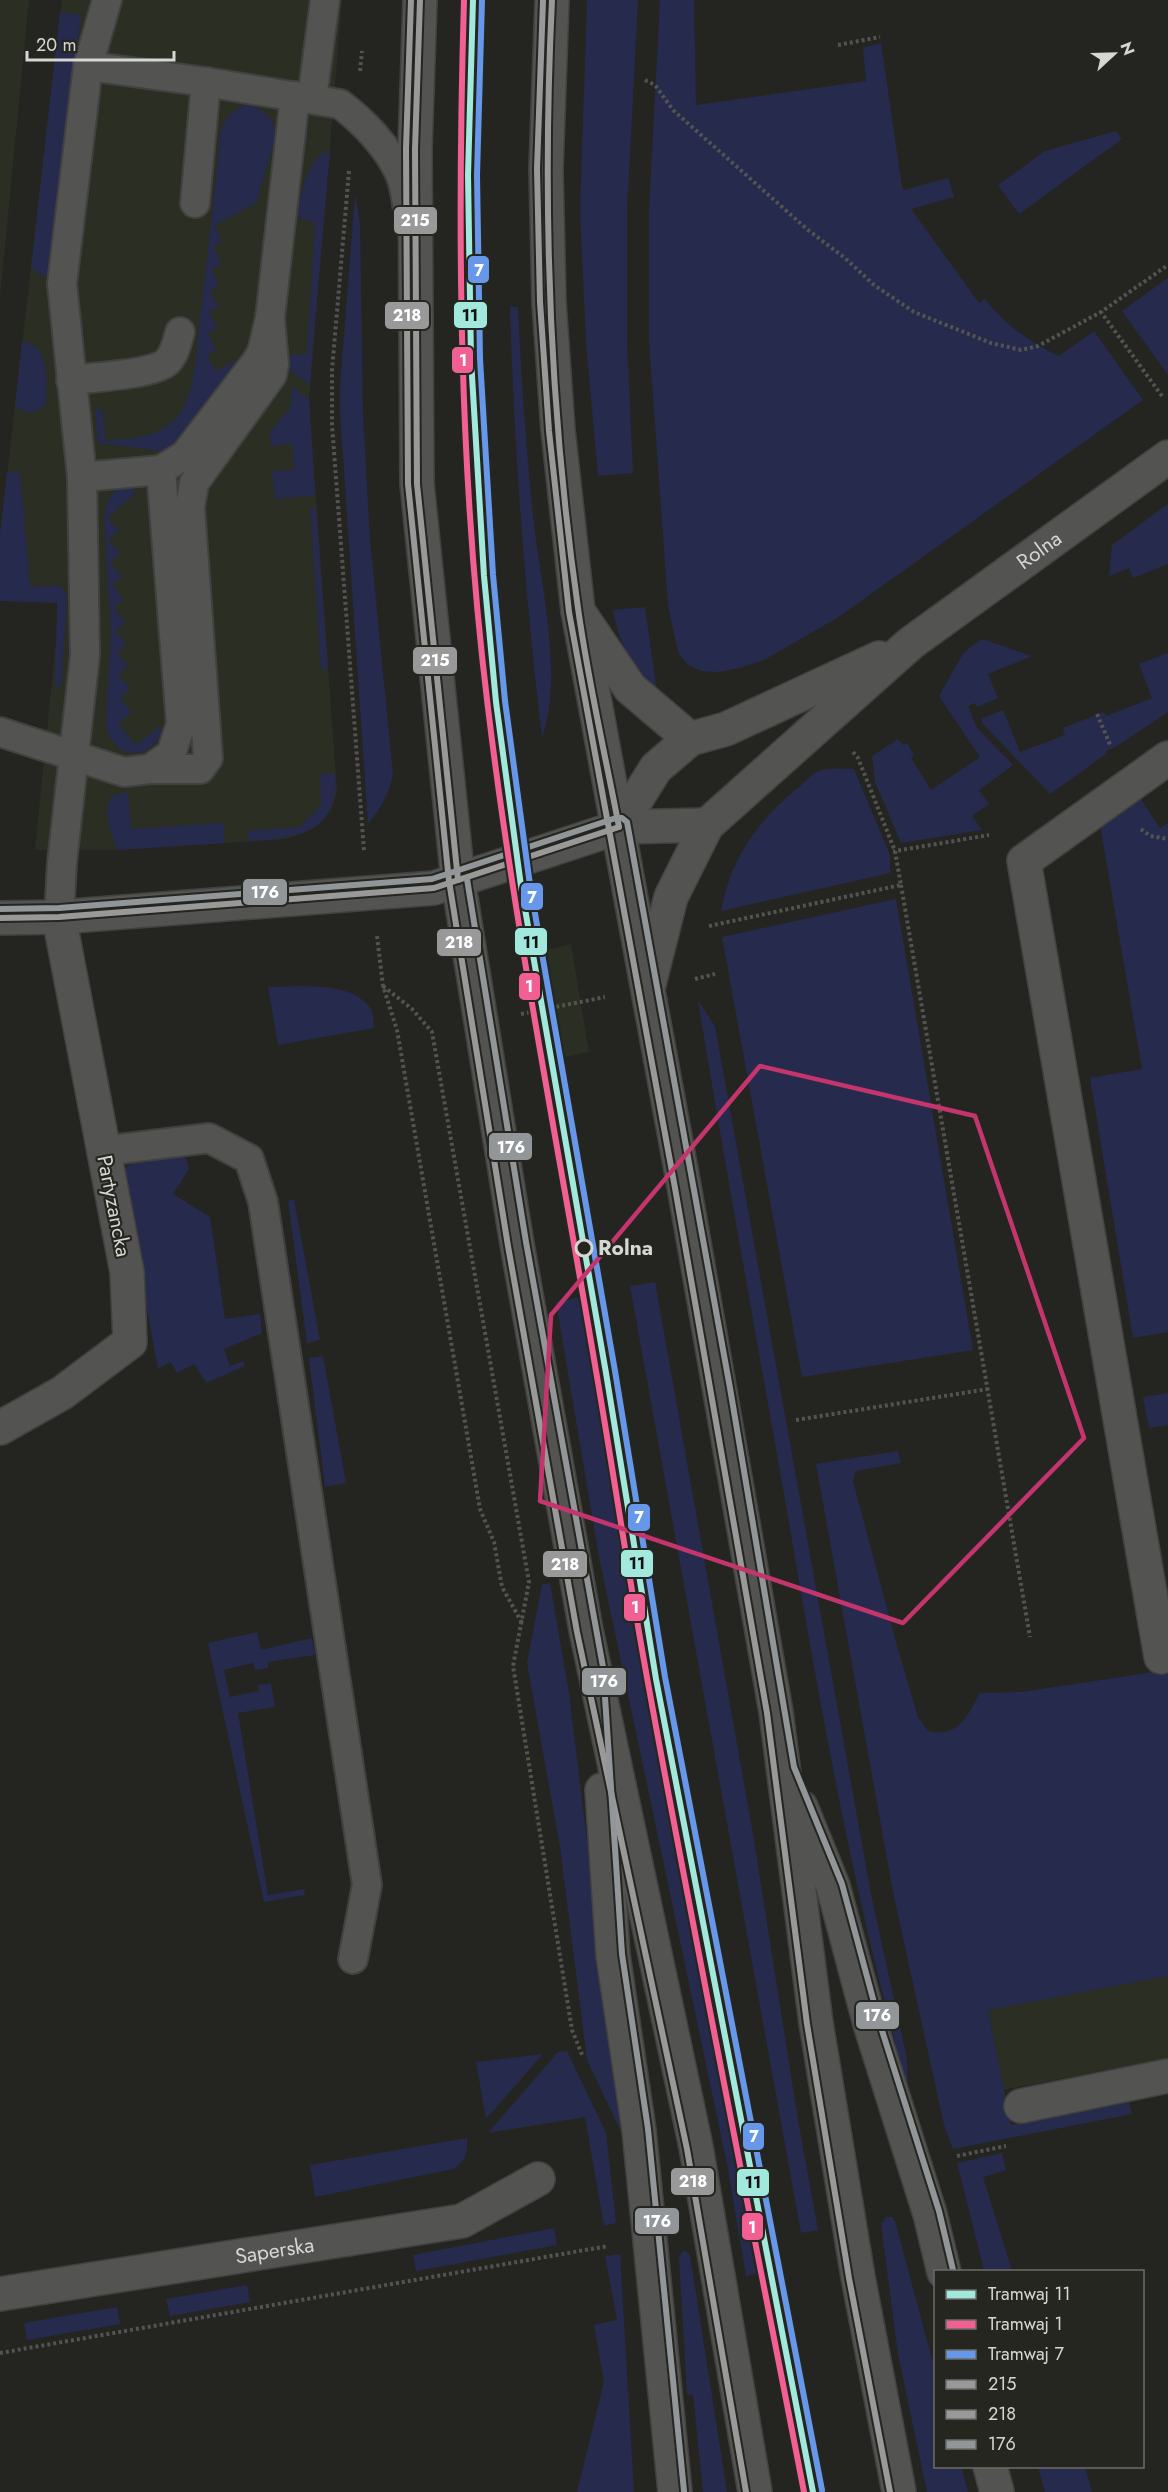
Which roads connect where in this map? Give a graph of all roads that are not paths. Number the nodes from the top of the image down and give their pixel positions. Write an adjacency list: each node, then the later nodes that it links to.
1 (107, 0): 5 (lane)
2 (325, 0): 7 (lane)
3 (420, 0): 9 (main road)
4 (552, 0): 17 (main road)
5 (88, 66): 6 (lane); 12 (lane)
6 (206, 82): 7 (lane); 8 (lane)
7 (304, 98): 9 (lane); 10 (lane)
8 (195, 203)
9 (414, 238): 26 (main road)
10 (270, 318): 14 (lane); 16 (lane)
11 (180, 332): 12 (lane)
12 (71, 380): 15 (lane)
13 (1168, 457): 18 (main road, Rolna)
14 (161, 470): 15 (lane); 16 (lane); 23 (lane)
15 (82, 477): 21 (lane)
16 (192, 493): 23 (lane)
17 (579, 611): 20 (main road); 25 (main road)
18 (911, 643): 20 (main road, Rolna); 24 (main road, Rolna)
19 (0, 732): 21 (lane)
20 (690, 740): 25 (main road, Rolna)
21 (74, 758): 23 (lane); 27 (lane)
22 (1168, 758): 32 (main road)
23 (150, 769)
24 (707, 825): 25 (main road); 29 (main road, Rolna)
25 (619, 827): 26 (main road); 29 (main road)
26 (458, 880): 27 (main road); 33 (main road)
27 (59, 917): 28 (main road); 30 (main road, Partyzancka)
28 (0, 918)
29 (648, 988): 34 (main road)
30 (104, 1151): 31 (main road, Partyzancka); 35 (lane)
31 (0, 1428)
32 (1161, 1657)
33 (594, 1669): 42 (main road); 43 (main road)
34 (785, 1769): 39 (main road); 44 (main road)
35 (353, 1959)
36 (1168, 2076): 37 (main road)
37 (1020, 2106)
38 (538, 2179): 40 (main road, Saperska)
39 (944, 2270)
40 (0, 2294)
41 (991, 2468): 45 (main road)
42 (675, 2492)
43 (755, 2492)
44 (899, 2492)
45 (997, 2492)

